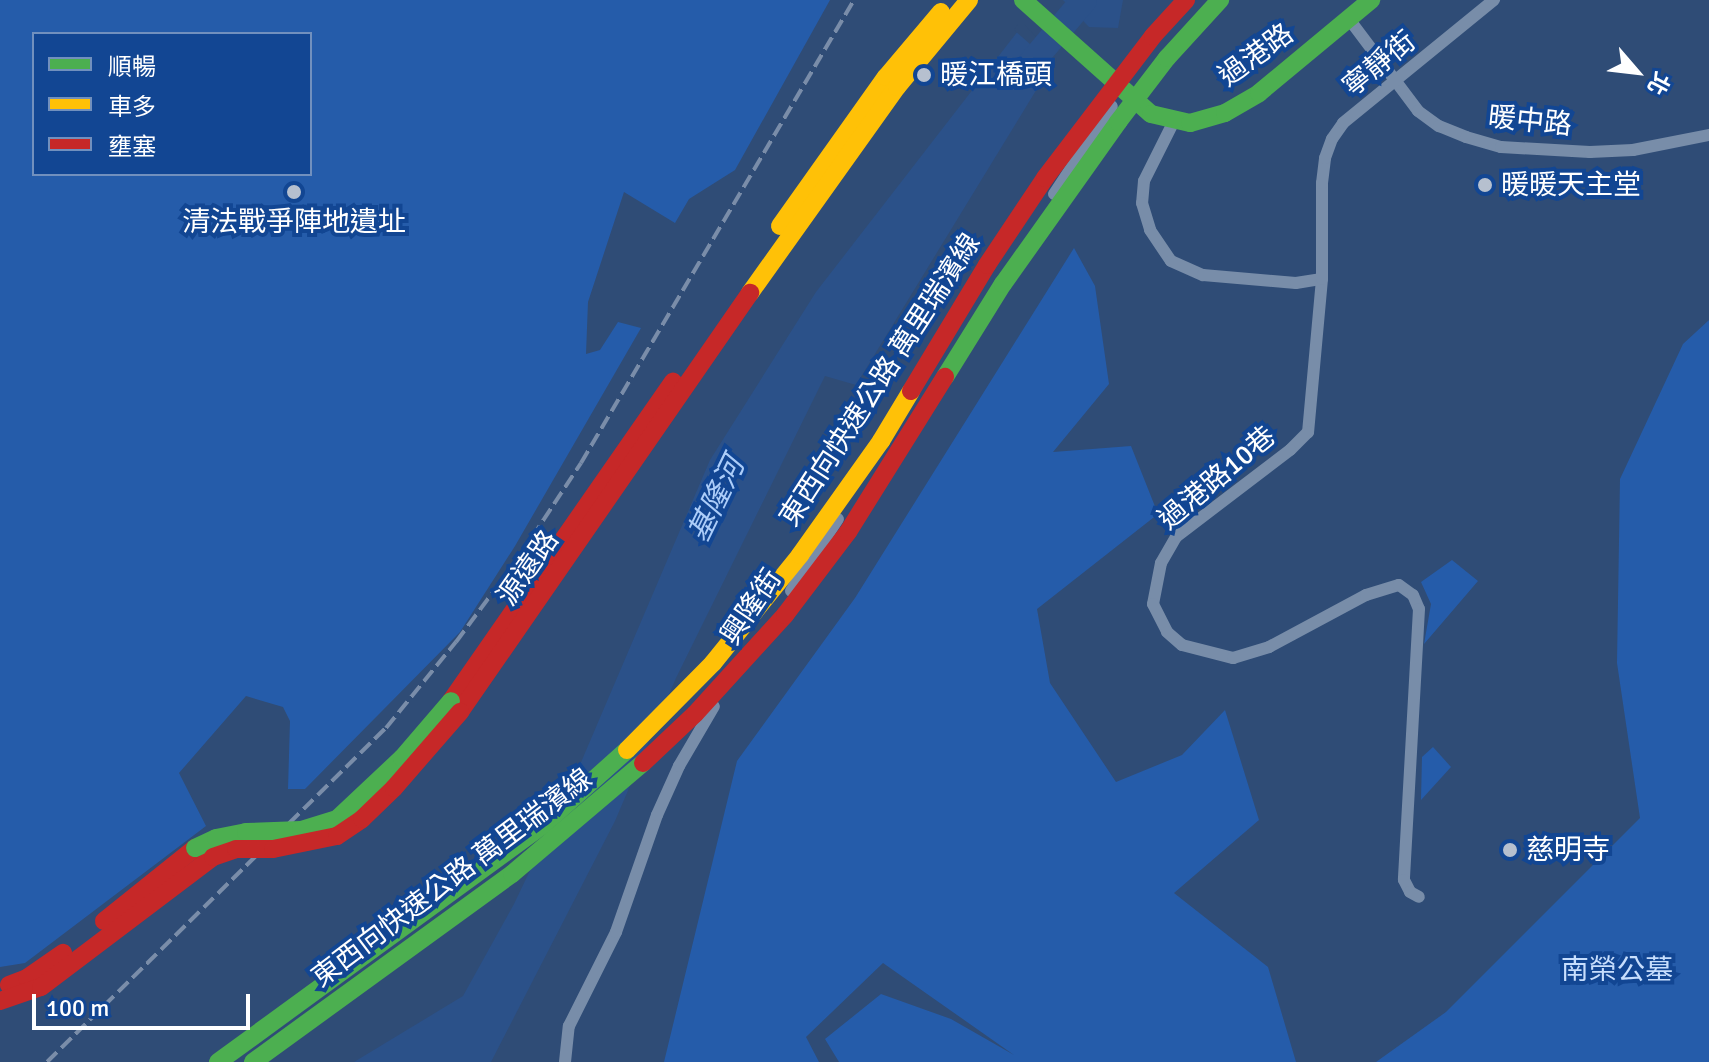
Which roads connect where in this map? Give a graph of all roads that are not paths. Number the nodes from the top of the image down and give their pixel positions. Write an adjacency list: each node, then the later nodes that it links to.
1 (951, 0): 14 (main road, 源遠路)
2 (969, 0): 14 (main road, 源遠路)
3 (1023, 0): 10 (main road)
4 (1186, 0): 18 (main road, 東西向快速公路 萬里瑞濱線, bridge)
5 (1220, 0): 19 (main road, 東西向快速公路 萬里瑞濱線, bridge)
6 (1371, 0): 8 (main road, 過港路)
7 (1494, 0): 9 (street, 寧靜街)
8 (1349, 19): 9 (street, 暖中路); 11 (main road, 過港路)
9 (1396, 82): 12 (street, 暖中路); 13 (street, 寧靜街)
10 (1121, 90): 11 (main road); 20 (street, 興隆街)
11 (1174, 121): 13 (street)
12 (1709, 135)
13 (1322, 279): 15 (street, 過港路10巷)
14 (456, 706): 16 (main road, 源遠路, bridge); 17 (main road, 源遠路, bridge)
15 (1419, 897)
16 (0, 988)
17 (0, 1001)
18 (218, 1062)
19 (253, 1062)
20 (565, 1062)

